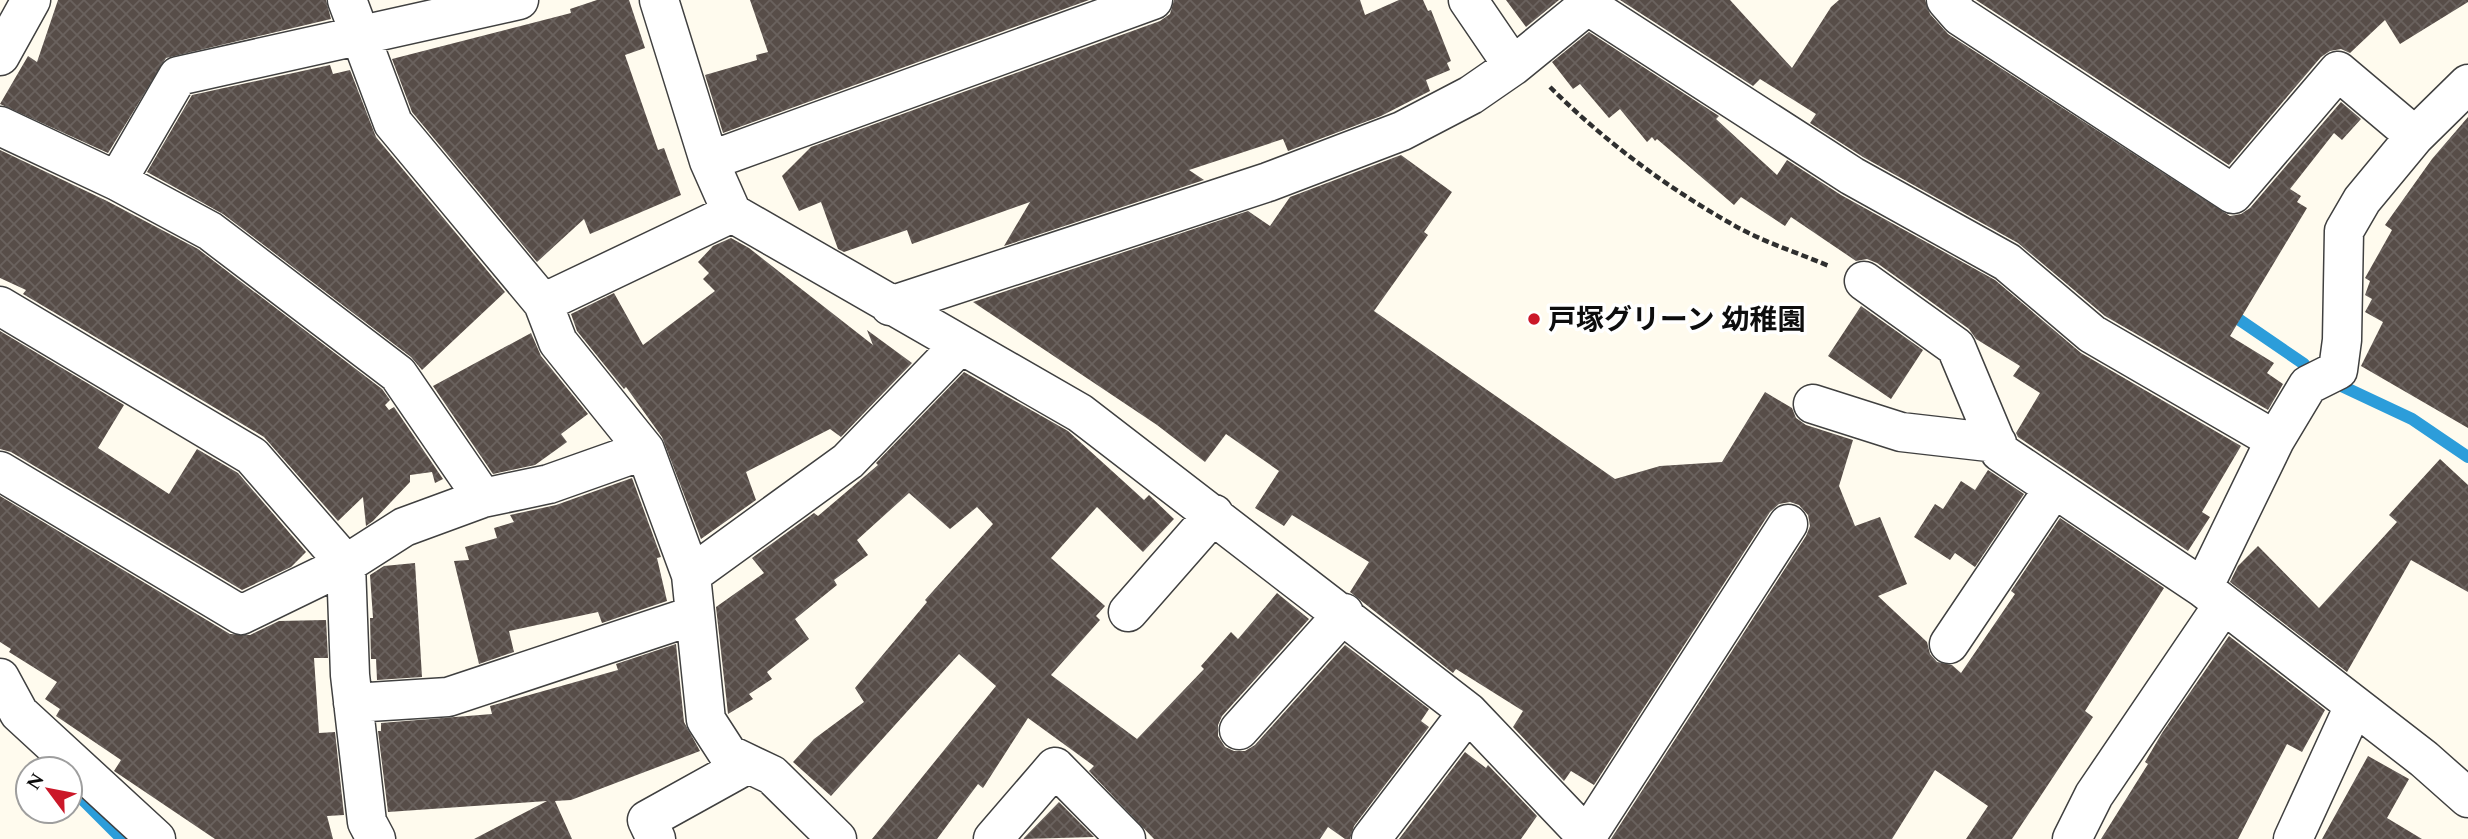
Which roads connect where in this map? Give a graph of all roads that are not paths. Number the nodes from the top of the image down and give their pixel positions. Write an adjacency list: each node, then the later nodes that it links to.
1 (31, 0): 10 (street)
2 (347, 0): 9 (street)
3 (519, 0): 9 (street)
4 (659, 0): 15 (street)
5 (1153, 0): 15 (street)
6 (1468, 0): 11 (street)
7 (1946, 0): 14 (street)
8 (1590, 3): 11 (street); 24 (street)
9 (359, 37): 16 (street); 19 (street)
10 (0, 56)
11 (1513, 66): 21 (street)
12 (2468, 84): 14 (street)
13 (0, 126): 16 (street)
14 (2415, 136): 24 (street)
15 (709, 160): 17 (street)
16 (117, 181): 29 (street)
17 (732, 213): 19 (street); 21 (street)
18 (1864, 281): 25 (street)
19 (543, 303): 26 (street)
20 (0, 306): 32 (street)
21 (890, 306): 22 (street)
22 (959, 345): 30 (street); 33 (street)
23 (1813, 404): 25 (street)
24 (2275, 440): 34 (street)
25 (1997, 443): 28 (street)
26 (645, 450): 29 (street); 33 (street)
27 (0, 471): 32 (street)
28 (2054, 488): 34 (street); 38 (street)
29 (482, 498): 32 (street)
30 (1214, 514): 35 (street); 36 (street)
31 (1788, 524): 48 (street)
32 (346, 564): 40 (street)
33 (691, 575): 37 (street)
34 (2213, 596): 41 (street); 55 (street)
35 (1128, 612)
36 (1344, 613): 42 (street); 44 (street)
37 (695, 615): 40 (street); 45 (street)
38 (1949, 644)
39 (0, 678): 43 (street)
40 (353, 703): 49 (street)
41 (2354, 706): 46 (street); 56 (street)
42 (1468, 712): 48 (street); 54 (street)
43 (9, 727): 47 (street)
44 (1239, 730)
45 (748, 764): 50 (street); 51 (street)
46 (2468, 798)
47 (149, 836)
48 (1588, 838)
49 (376, 839)
50 (656, 839)
51 (837, 839)
52 (993, 839): 53 (street)
53 (1126, 839)
54 (1371, 839)
55 (2072, 839)
56 (2293, 839)

